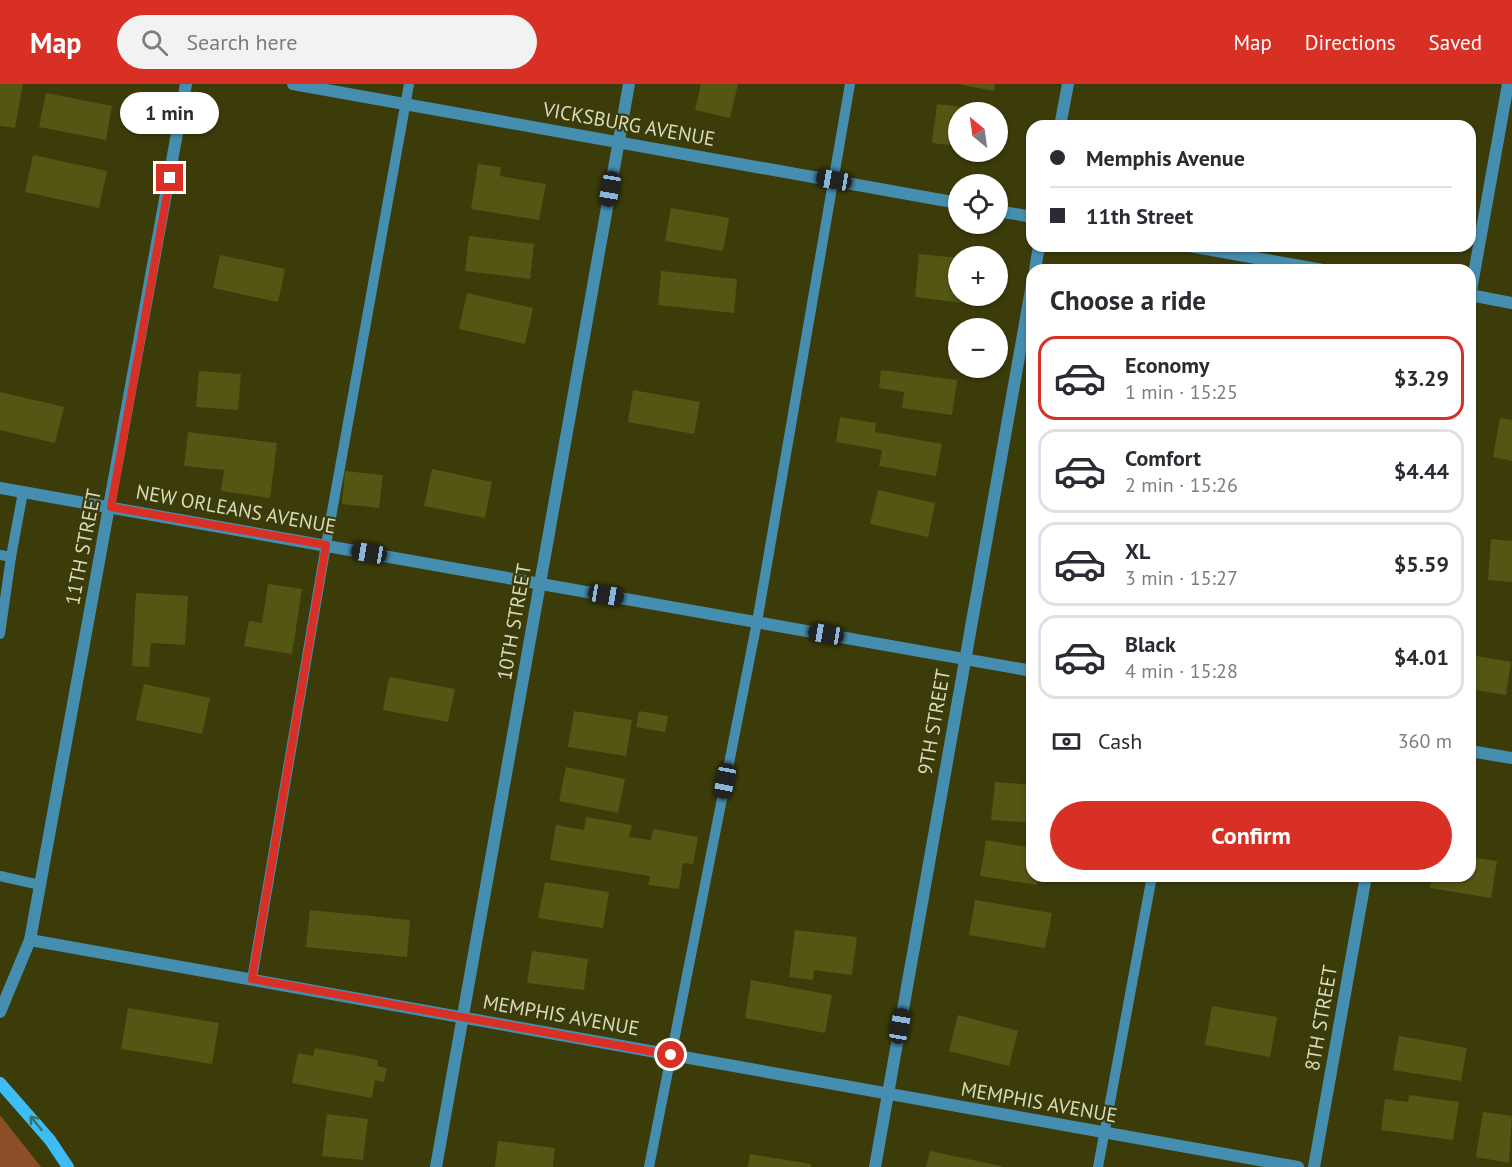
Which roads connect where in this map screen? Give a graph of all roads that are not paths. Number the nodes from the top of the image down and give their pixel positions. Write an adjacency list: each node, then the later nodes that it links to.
1 (186, 84): 23 (street, 11TH STREET)
2 (293, 84): 8 (street, VICKSBURG AVENUE)
3 (409, 84): 8 (lane)
4 (629, 84): 10 (street, 10TH STREET)
5 (850, 84): 11 (lane)
6 (1068, 84): 9 (street)
7 (1508, 84): 17 (street)
8 (405, 105): 10 (street, VICKSBURG AVENUE); 24 (lane)
9 (1061, 120)
10 (619, 142): 11 (street, VICKSBURG AVENUE); 26 (street, 10TH STREET)
11 (834, 180): 12 (street, VICKSBURG AVENUE); 27 (lane)
12 (948, 201)
13 (1008, 213): 14 (street)
14 (1026, 216)
15 (1212, 252): 16 (street)
16 (1257, 264)
17 (1476, 264)
18 (1476, 297): 19 (street)
19 (1512, 303)
20 (1026, 317): 29 (street, 9TH STREET)
21 (0, 488): 22 (street, NEW ORLEANS AVENUE)
22 (23, 492): 23 (street, NEW ORLEANS AVENUE); 25 (lane)
23 (111, 507): 24 (street, NEW ORLEANS AVENUE); 36 (street, 11TH STREET)
24 (326, 545): 26 (street, NEW ORLEANS AVENUE); 38 (lane)
25 (5, 556): 28 (lane)
26 (541, 583): 27 (street, NEW ORLEANS AVENUE); 40 (street, 10TH STREET)
27 (757, 622): 29 (street, NEW ORLEANS AVENUE); 41 (lane)
28 (0, 634)
29 (964, 659): 30 (street, NEW ORLEANS AVENUE); 43 (street, 9TH STREET)
30 (1026, 670)
31 (1476, 752): 32 (street)
32 (1512, 758)
33 (0, 876): 36 (lane)
34 (1151, 882): 44 (lane)
35 (1365, 882): 51 (street, 8TH STREET)
36 (40, 885): 37 (street, 11TH STREET)
37 (30, 940): 38 (street, MEMPHIS AVENUE); 39 (street, 11TH STREET)
38 (252, 979): 40 (street, MEMPHIS AVENUE)
39 (0, 1012)
40 (463, 1017): 41 (street, MEMPHIS AVENUE); 46 (street, 10TH STREET)
41 (671, 1055): 43 (street, MEMPHIS AVENUE); 47 (lane)
42 (0, 1083): 45 (main road, one-way to 42)
43 (889, 1095): 44 (street, MEMPHIS AVENUE); 48 (street, 9TH STREET)
44 (1105, 1135): 49 (lane); 50 (street, MEMPHIS AVENUE)
45 (68, 1167)
46 (436, 1167)
47 (649, 1167)
48 (875, 1167)
49 (1098, 1167)
50 (1298, 1167)
51 (1314, 1167)

